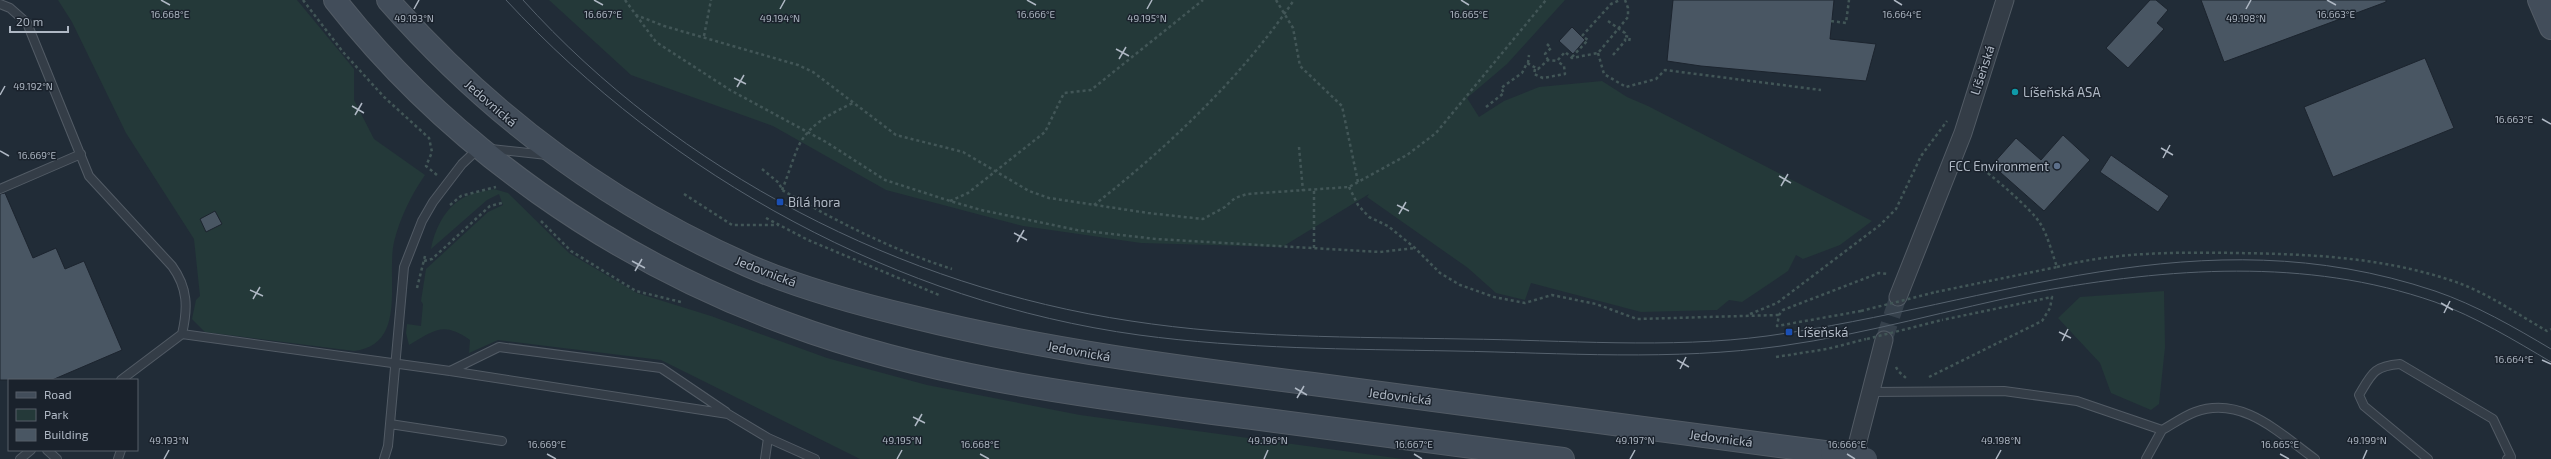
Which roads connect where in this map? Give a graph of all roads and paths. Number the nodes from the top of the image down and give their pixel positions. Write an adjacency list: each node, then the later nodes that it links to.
1 (303, 0): 41 (path)
2 (335, 0): 43 (main road)
3 (388, 0): 45 (main road, Jedovnická)
4 (625, 0): 17 (path)
5 (712, 0): 22 (path)
6 (1202, 0): 48 (path)
7 (1276, 0): 16 (path)
8 (1294, 0): 16 (path)
9 (1546, 0): 49 (path)
10 (1620, 0): 31 (path)
11 (1625, 0): 21 (path)
12 (1849, 0): 19 (path)
13 (2005, 0): 39 (street, Líšeňská)
14 (2539, 0): 20 (main road)
15 (0, 4): 44 (lane)
16 (1285, 13): 49 (path); 59 (path)
17 (636, 15): 22 (path); 40 (path)
18 (1608, 21): 21 (path)
19 (1831, 21)
20 (2551, 28)
21 (1618, 29): 23 (path); 28 (path)
22 (704, 36): 37 (path)
23 (1625, 36): 24 (path); 30 (path)
24 (1629, 42)
25 (1547, 44): 32 (path)
26 (1569, 50): 27 (path)
27 (1565, 52): 31 (path); 33 (path)
28 (1598, 53): 31 (path); 36 (path)
29 (1530, 55): 34 (path)
30 (1613, 55)
31 (1572, 58)
32 (1548, 60): 33 (path); 35 (path)
33 (1556, 61): 35 (path)
34 (1528, 63): 35 (path); 38 (path)
35 (1535, 69)
36 (1821, 90)
37 (855, 102): 40 (path); 48 (path)
38 (1486, 107)
39 (1966, 121): 69 (street, Líšeňská); 73 (path)
40 (808, 132): 53 (path); 57 (path)
41 (429, 138)
42 (1299, 147): 55 (path)
43 (479, 148): 45 (lane); 70 (lane); 99 (main road)
44 (80, 154): 51 (lane); 76 (lane)
45 (556, 156): 93 (main road, Jedovnická, bridge)
46 (1976, 165): 67 (path)
47 (762, 169): 53 (path)
48 (995, 171): 57 (path); 59 (path)
49 (1358, 182): 50 (path)
50 (1350, 187): 54 (path); 63 (path)
51 (0, 189)
52 (477, 190): 60 (path)
53 (782, 190): 68 (path)
54 (1314, 191): 55 (path); 64 (path)
55 (1303, 192): 59 (path)
56 (684, 194): 62 (path)
57 (950, 201): 64 (path)
58 (502, 203): 66 (path)
59 (1094, 205)
60 (444, 210)
61 (766, 218): 62 (path)
62 (779, 224): 71 (path)
63 (1415, 248): 64 (path); 73 (path)
64 (1314, 250)
65 (425, 253): 66 (path)
66 (424, 260): 70 (path)
67 (2057, 267): 74 (path, bridge); 75 (path)
68 (952, 269)
69 (1904, 279): 72 (street, Líšeňská); 74 (path)
70 (401, 285): 80 (lane)
71 (939, 295)
72 (1898, 297)
73 (1748, 315): 74 (path)
74 (1779, 315)
75 (2551, 329)
76 (182, 334): 80 (lane); 82 (lane)
77 (1884, 340): 84 (street)
78 (1776, 357): 83 (path, bridge)
79 (1895, 363): 83 (path)
80 (395, 364): 81 (lane); 87 (lane)
81 (450, 371): 86 (lane); 86 (lane)
82 (122, 379)
83 (1916, 380): 85 (path)
84 (1870, 392): 85 (lane); 93 (street)
85 (1914, 392): 88 (lane)
86 (728, 414): 89 (lane)
87 (390, 424): 90 (lane); 96 (lane)
88 (2162, 430): 100 (lane); 101 (lane)
89 (768, 438): 97 (lane); 98 (lane)
90 (502, 441)
91 (30, 451): 94 (lane)
92 (48, 451): 95 (lane)
93 (1861, 452)
94 (20, 459)
95 (57, 459)
96 (384, 459)
97 (765, 459)
98 (815, 459)
99 (1563, 459)
100 (2146, 459)
101 (2315, 459)
102 (2428, 459): 103 (lane)
103 (2507, 459)

